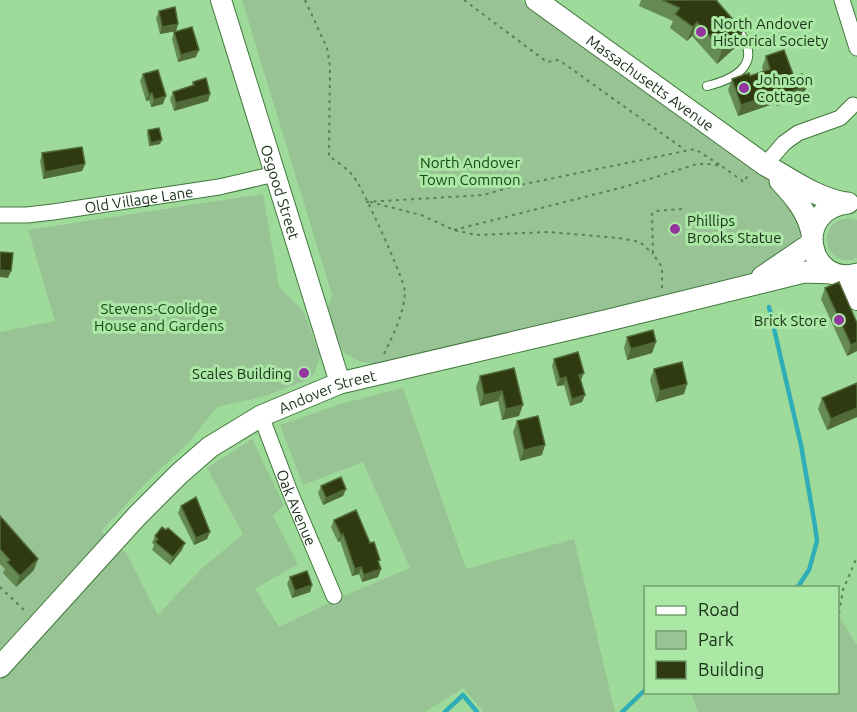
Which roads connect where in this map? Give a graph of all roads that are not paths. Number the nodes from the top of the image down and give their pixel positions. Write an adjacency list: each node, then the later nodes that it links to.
1 (221, 0): 9 (street, Osgood Street)
2 (536, 0): 8 (main road, Massachusetts Avenue)
3 (842, 0): 5 (street)
4 (734, 25): 6 (lane)
5 (857, 48)
6 (707, 86)
7 (856, 105): 8 (street)
8 (761, 162): 10 (main road, Massachusetts Avenue); 12 (main road, Massachusetts Avenue)
9 (275, 174): 11 (street, Old Village Lane); 16 (street, Osgood Street)
10 (851, 204): 12 (main road)
11 (0, 215)
12 (812, 238): 13 (main road, Massachusetts Avenue); 14 (main road, Andover Street)
13 (844, 274): 14 (main road, Andover Street); 15 (street)
14 (749, 285): 16 (main road, Andover Street)
15 (857, 300)
16 (340, 383): 17 (main road, Andover Street)
17 (261, 416): 18 (street, Oak Avenue); 19 (main road, Andover Street)
18 (334, 597)
19 (0, 667)

